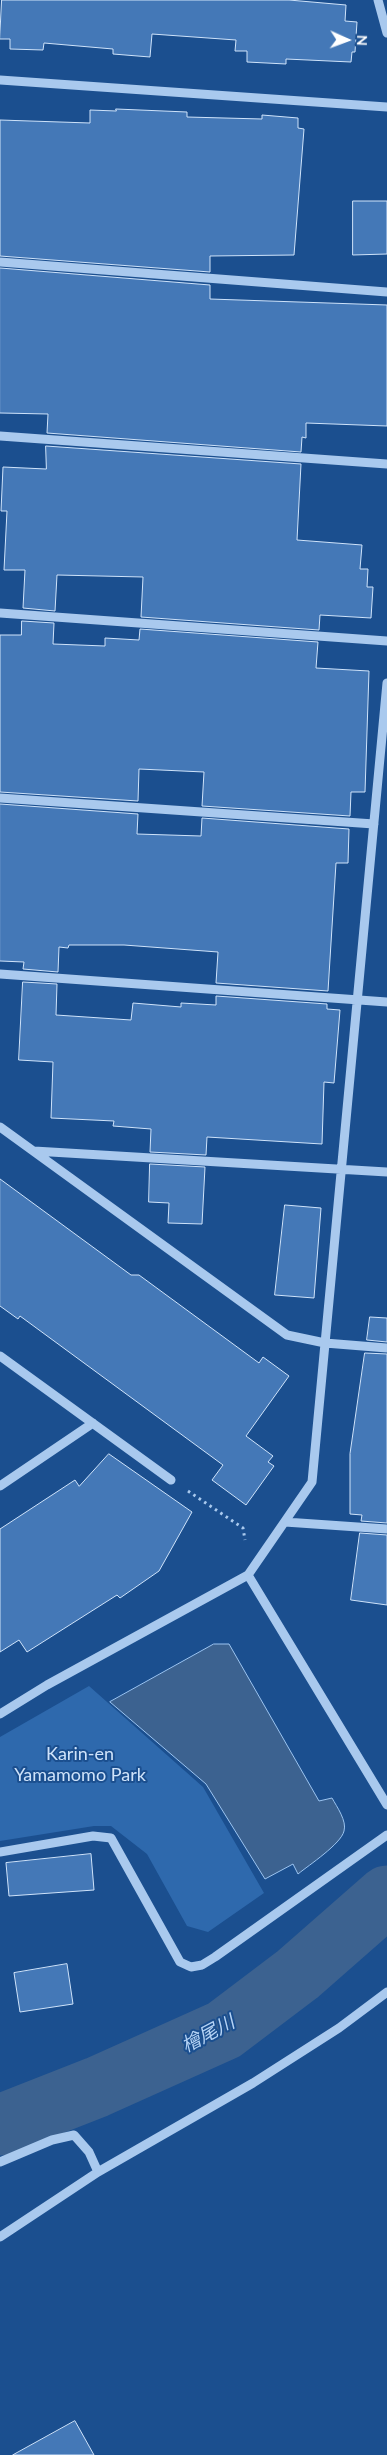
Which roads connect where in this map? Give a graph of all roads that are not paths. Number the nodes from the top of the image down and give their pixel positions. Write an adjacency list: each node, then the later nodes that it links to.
1 (378, 0): 2 (street)
2 (387, 33)
3 (0, 80): 4 (street)
4 (387, 107)
5 (0, 262): 6 (street)
6 (387, 292)
7 (0, 436): 8 (street)
8 (387, 464)
9 (0, 613): 10 (street)
10 (387, 641)
11 (387, 683): 13 (street)
12 (0, 798): 13 (street)
13 (374, 824): 15 (street)
14 (0, 974): 15 (street)
15 (358, 999): 16 (street); 19 (street)
16 (387, 1002)
17 (0, 1127): 18 (street)
18 (34, 1151): 19 (street); 21 (street)
19 (342, 1169): 20 (street); 21 (street)
20 (387, 1172)
21 (325, 1344): 22 (street); 27 (street)
22 (387, 1348)
23 (0, 1356): 24 (street)
24 (94, 1423): 25 (street); 26 (street)
25 (171, 1480)
26 (0, 1486)
27 (285, 1522): 28 (street); 29 (street)
28 (387, 1529)
29 (248, 1576): 30 (street); 31 (street)
30 (0, 1714)
31 (387, 1805)
32 (387, 1835): 33 (street)
33 (0, 1852)
34 (387, 1992): 36 (street)
35 (0, 2162): 36 (street)
36 (98, 2172): 37 (street)
37 (0, 2237)

